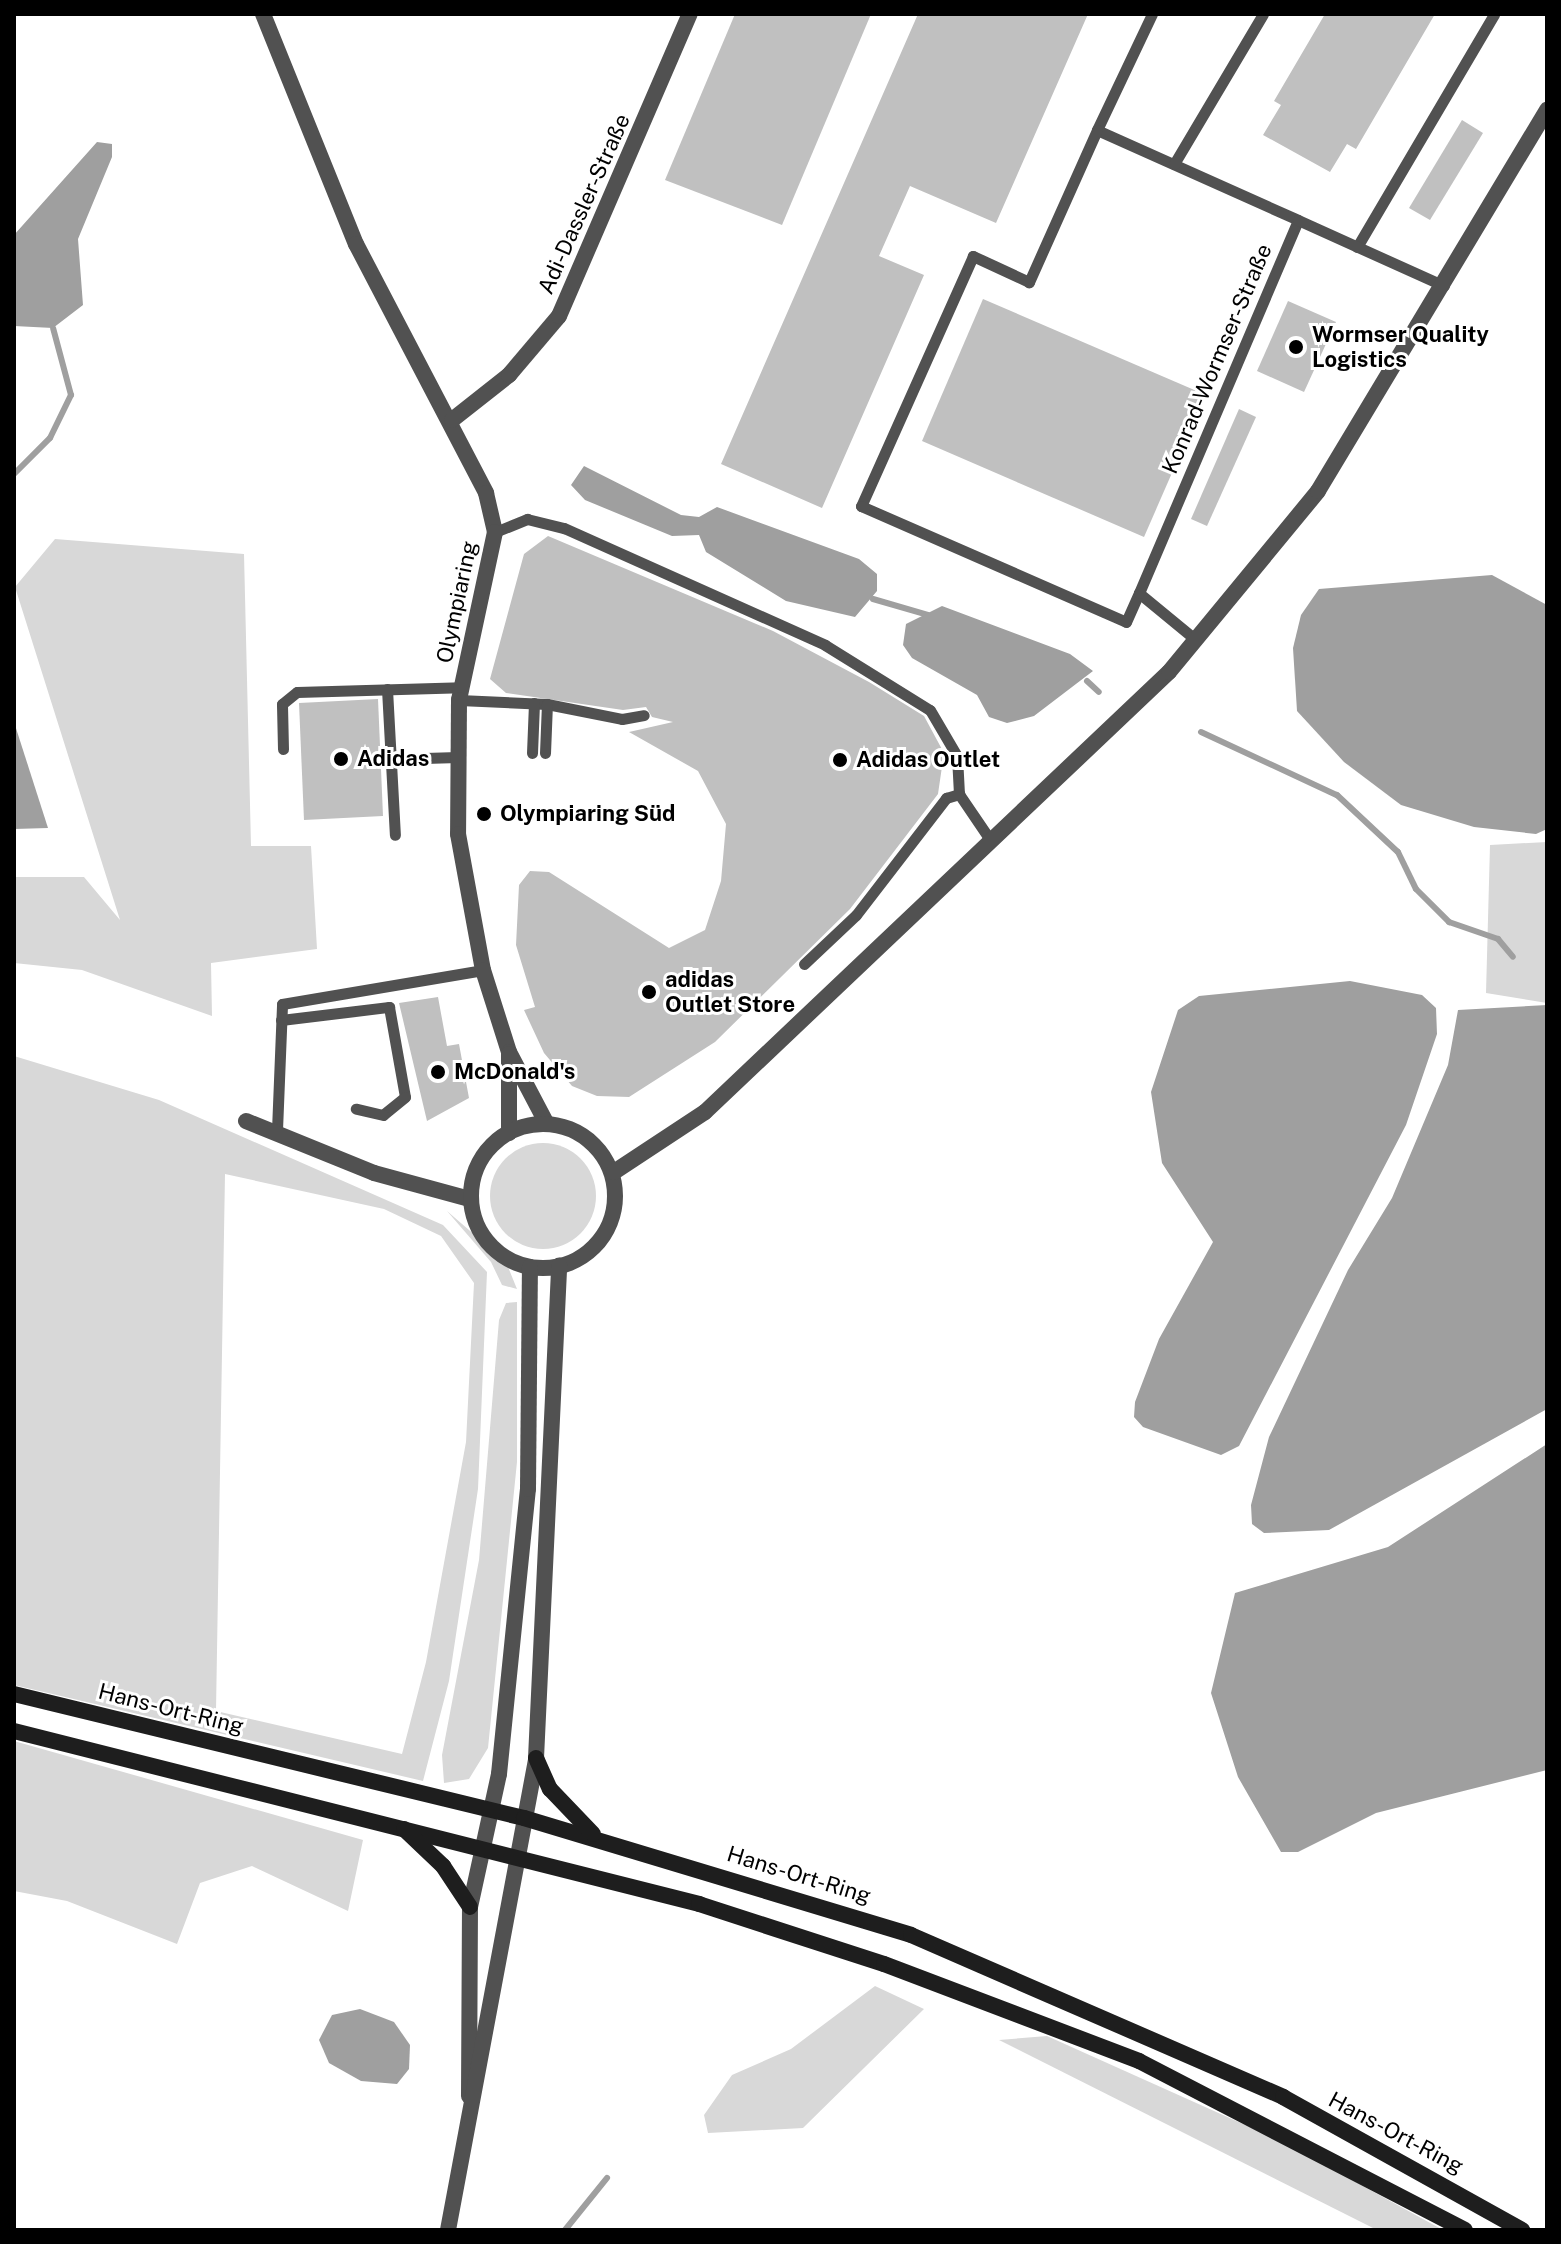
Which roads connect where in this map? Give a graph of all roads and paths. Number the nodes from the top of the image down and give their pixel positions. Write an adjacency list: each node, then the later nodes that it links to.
1 (263, 14): 12 (street, Olympiaring)
2 (690, 14): 12 (street, Adi-Dassler-Straße)
3 (1152, 14): 7 (lane)
4 (1263, 14): 8 (lane)
5 (1494, 14): 10 (lane)
6 (1547, 110): 11 (street)
7 (1097, 130): 8 (lane); 14 (lane, Konrad-Wormser-Straße)
8 (1174, 164): 9 (lane)
9 (1298, 220): 10 (lane); 14 (lane, Konrad-Wormser-Straße)
10 (1357, 247): 11 (lane)
11 (1444, 286): 15 (street)
12 (452, 420): 13 (street, Olympiaring)
13 (495, 532): 17 (street, Olympiaring); 24 (lane)
14 (1139, 593): 15 (lane)
15 (1196, 640): 26 (street)
16 (387, 689): 17 (lane); 20 (lane); 23 (lane)
17 (460, 694): 18 (lane); 22 (street, Olympiaring)
18 (540, 704): 19 (lane); 21 (lane)
19 (644, 715)
20 (283, 749)
21 (538, 753)
22 (458, 757): 23 (lane); 28 (street, Olympiaring)
23 (391, 759): 25 (lane)
24 (959, 794): 26 (lane); 27 (lane)
25 (395, 835)
26 (991, 841): 36 (street)
27 (804, 964)
28 (483, 970): 29 (lane); 30 (street, Olympiaring)
29 (281, 1020): 31 (lane); 34 (lane)
30 (509, 1052): 33 (street, Olympiaring); 35 (street, Olympiaring)
31 (356, 1109)
32 (246, 1121): 34 (street)
33 (547, 1124): 35 (street); 36 (street)
34 (277, 1130): 37 (street)
35 (509, 1133): 37 (street)
36 (614, 1172): 38 (street)
37 (470, 1199): 39 (street)
38 (559, 1266): 39 (street); 42 (street)
39 (530, 1267): 43 (street)
40 (14, 1694): 43 (main road, Hans-Ort-Ring)
41 (14, 1731): 45 (main road)
42 (536, 1758): 44 (street); 46 (main road)
43 (491, 1810): 44 (main road, Hans-Ort-Ring); 47 (street)
44 (524, 1818): 46 (main road, Hans-Ort-Ring); 48 (street)
45 (402, 1828): 47 (main road); 49 (main road)
46 (597, 1838): 53 (main road, Hans-Ort-Ring)
47 (483, 1847): 48 (main road); 49 (street)
48 (517, 1856): 50 (street); 52 (main road)
49 (470, 1907): 50 (street)
50 (469, 2122): 51 (street)
51 (448, 2230)
52 (1465, 2230)
53 (1522, 2230)

